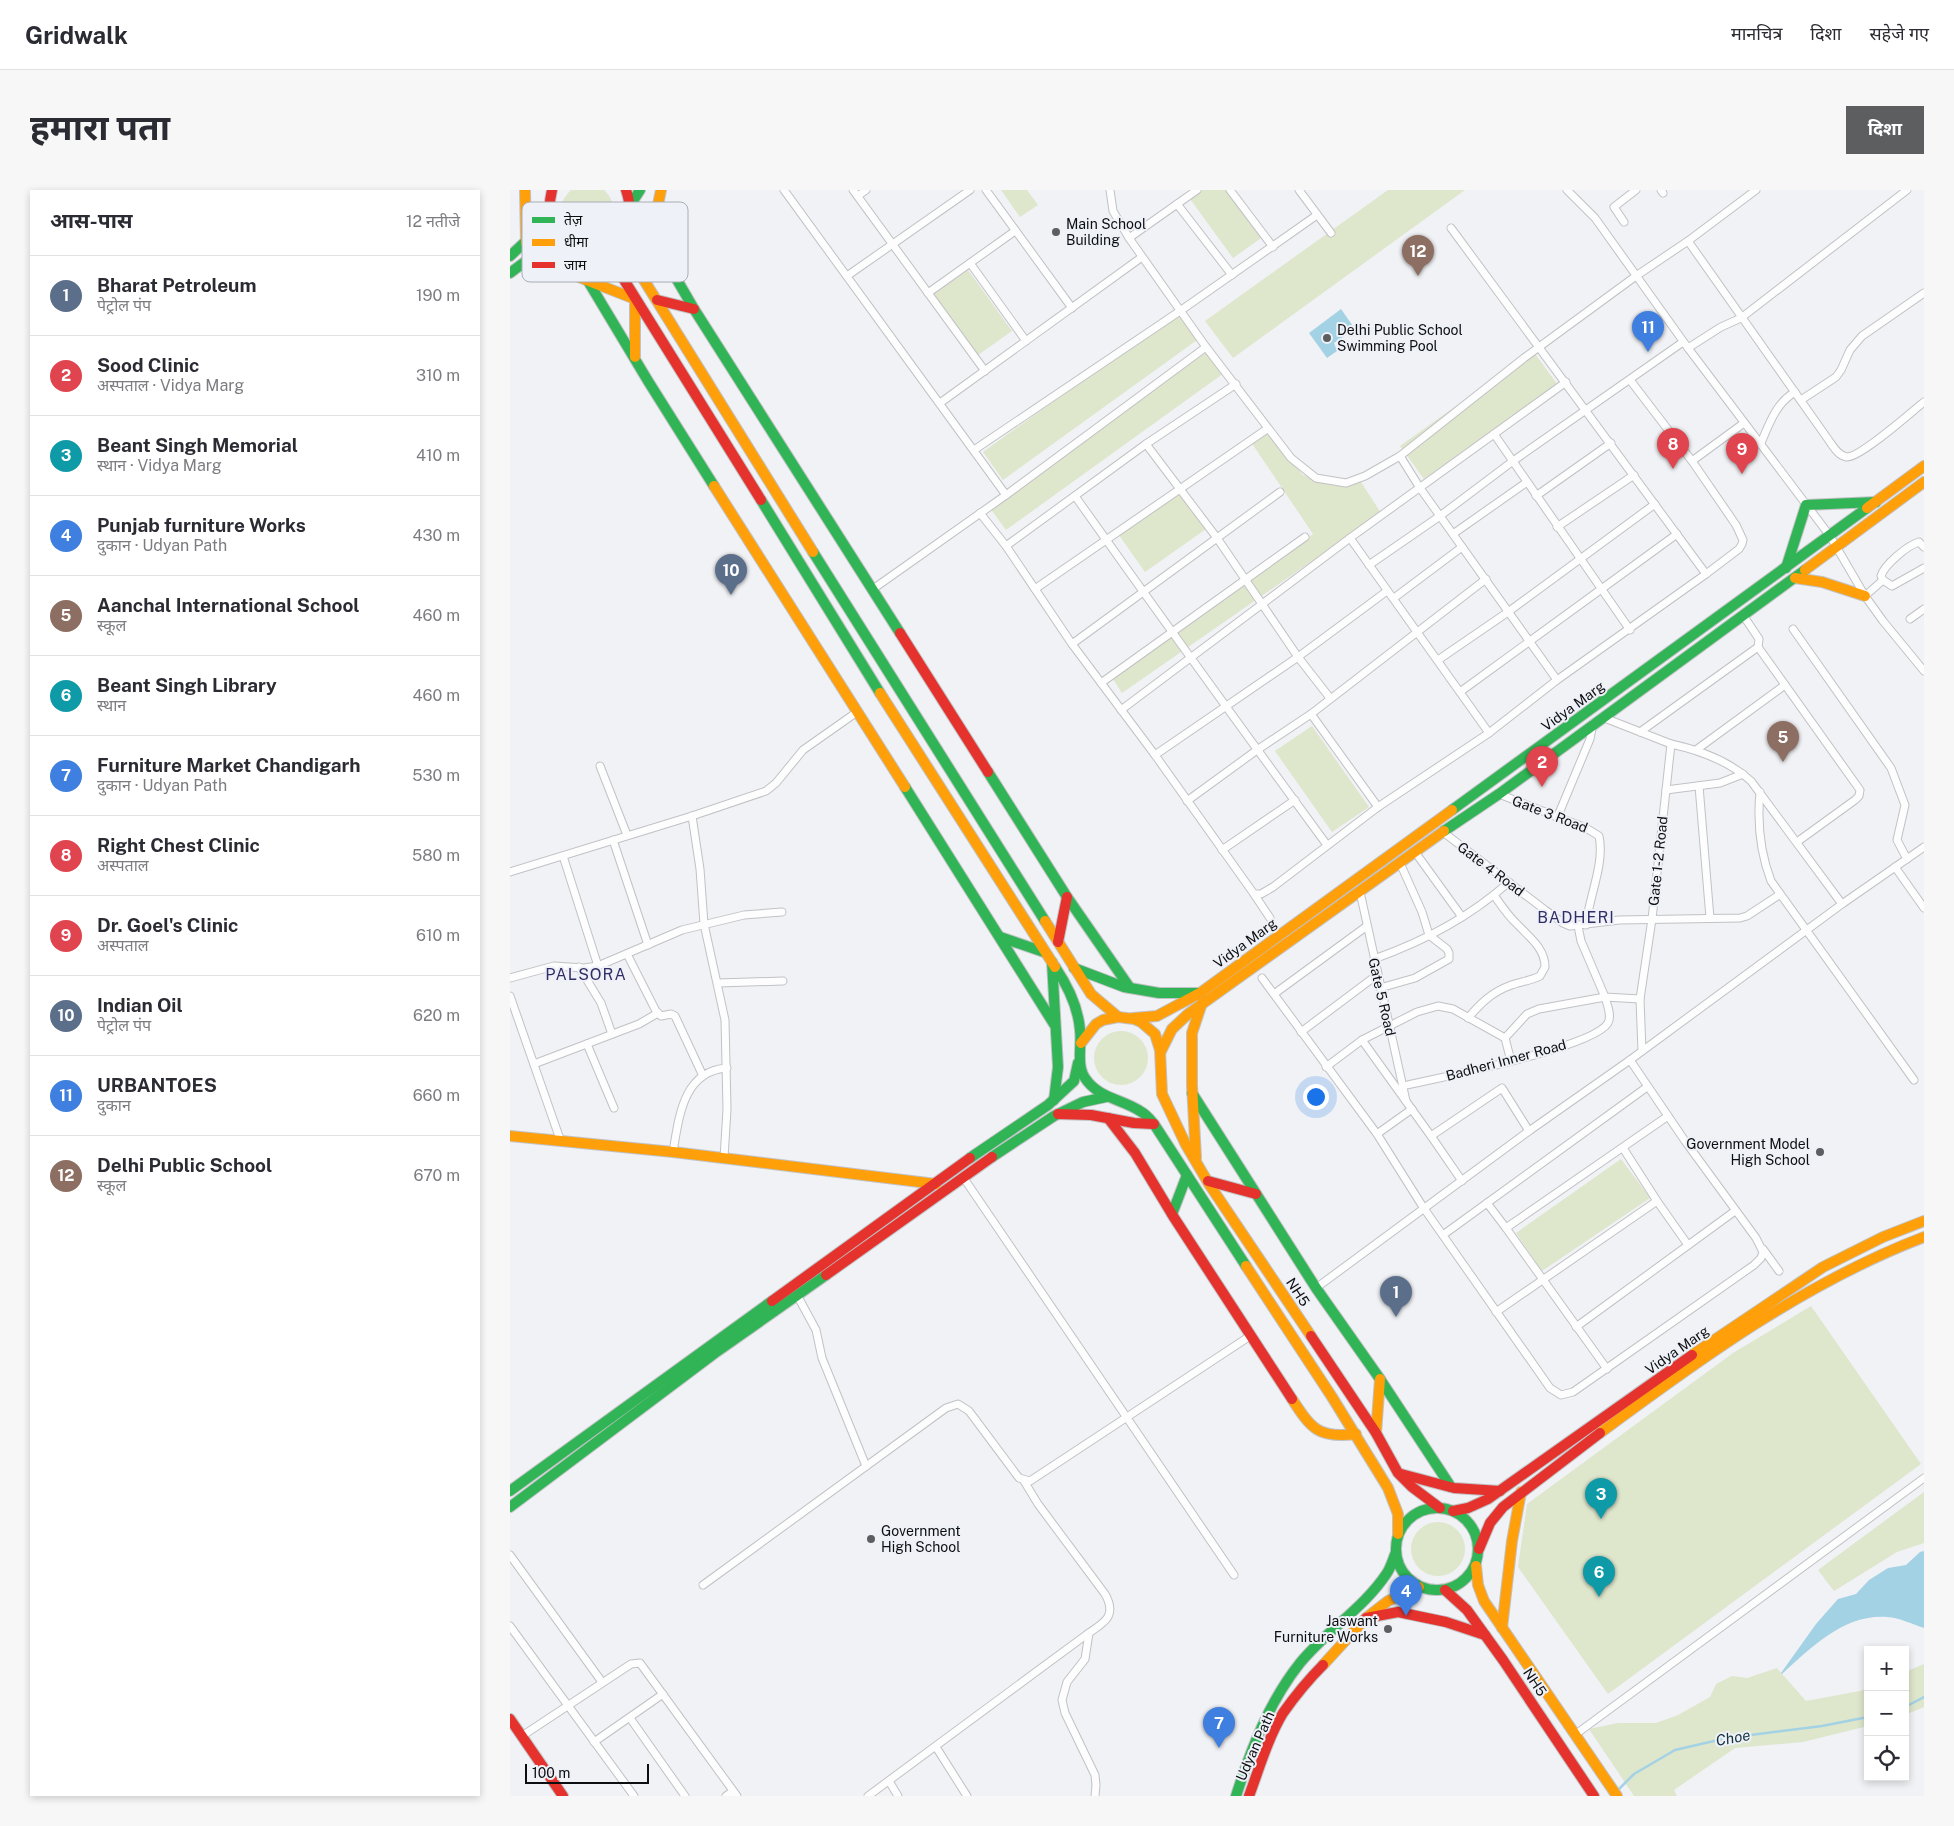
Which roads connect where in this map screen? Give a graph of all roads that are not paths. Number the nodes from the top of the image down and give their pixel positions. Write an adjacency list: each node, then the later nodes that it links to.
1 (552, 190): 17 (main road)
2 (626, 190): 18 (main road)
3 (640, 190): 19 (main road)
4 (784, 190): 37 (street)
5 (866, 190): 16 (street)
6 (970, 190): 28 (street)
7 (986, 190): 24 (street)
8 (1110, 190): 26 (street)
9 (1197, 190): 20 (street)
10 (1230, 190): 30 (street)
11 (1300, 190): 21 (street)
12 (1567, 190): 38 (street)
13 (1636, 190): 22 (street)
14 (1756, 190): 27 (street)
15 (1907, 190): 51 (street)
16 (855, 193): 28 (street)
17 (548, 202)
18 (630, 202)
19 (632, 202)
20 (1177, 204): 26 (street); 36 (street)
21 (1317, 215): 25 (street); 30 (street)
22 (1624, 222)
23 (1451, 228): 54 (street)
24 (1015, 230): 33 (street); 48 (street)
25 (1330, 233)
26 (1129, 238): 32 (street)
27 (1688, 241): 38 (street); 51 (street)
28 (893, 245): 37 (street); 44 (street)
29 (522, 246): 31 (main road)
30 (1272, 247): 36 (street)
31 (510, 256)
32 (1142, 257): 48 (street); 50 (street)
33 (970, 263): 44 (street); 52 (street)
34 (522, 264): 35 (main road)
35 (510, 273)
36 (1232, 275): 50 (street)
37 (847, 276): 65 (street)
38 (1636, 276): 53 (street); 54 (street)
39 (589, 282): 57 (main road)
40 (591, 282): 46 (main road)
41 (625, 282): 46 (main road)
42 (646, 282): 47 (main road)
43 (678, 282): 49 (main road)
44 (928, 293): 58 (street)
45 (1924, 293): 63 (street)
46 (635, 299): 57 (main road); 198 (main road)
47 (657, 300): 49 (main road); 196 (main road)
48 (1072, 308): 52 (street)
49 (694, 309): 113 (main road)
50 (1180, 311): 55 (street); 73 (street)
51 (1741, 318): 56 (street); 62 (street)
52 (1026, 341): 58 (street)
53 (1683, 342): 56 (street); 59 (street)
54 (1539, 346): 60 (street); 74 (street)
55 (1206, 347): 61 (street); 84 (street)
56 (1688, 348): 67 (street)
57 (635, 357): 143 (main road)
58 (985, 371): 65 (street)
59 (1630, 380): 66 (street); 76 (street)
60 (1566, 382): 66 (street); 69 (street)
61 (1236, 384): 68 (street); 72 (street)
62 (1795, 392): 63 (street); 71 (street)
63 (1801, 400): 64 (street)
64 (1924, 402)
65 (940, 403): 73 (street)
66 (1587, 410): 70 (street); 75 (street)
67 (1744, 424): 71 (street); 76 (street)
68 (1267, 429): 74 (street); 82 (street)
69 (1494, 434): 75 (street); 81 (street)
70 (1610, 443): 78 (street); 86 (street)
71 (1761, 443): 89 (street)
72 (1146, 444): 82 (street); 85 (street)
73 (974, 450): 84 (street)
74 (1400, 456): 81 (street)
75 (1513, 461): 79 (street); 91 (street)
76 (1692, 461): 108 (street)
77 (1924, 466): 87 (main road, Vidya Marg)
78 (1634, 475): 88 (street); 92 (street)
79 (1527, 482): 86 (street); 93 (street)
80 (1924, 482): 102 (main road, Vidya Marg)
81 (1420, 488): 91 (street); 98 (street)
82 (1180, 490): 97 (street); 99 (street)
83 (1280, 492): 97 (street)
84 (1006, 495): 90 (street)
85 (1075, 496): 99 (street); 100 (street)
86 (1536, 496): 92 (street)
87 (1876, 502): 89 (main road); 95 (main road, Vidya Marg)
88 (1655, 504): 94 (street); 104 (street)
89 (1806, 504): 95 (street); 106 (main road)
90 (980, 513): 100 (street); 113 (street)
91 (1440, 516): 93 (street); 105 (street)
92 (1557, 526): 104 (street)
93 (1453, 534): 101 (street)
94 (1678, 534): 108 (street); 115 (street)
95 (1830, 536): 102 (street); 106 (main road, Vidya Marg)
96 (1305, 537): 111 (street)
97 (1217, 538): 111 (street); 117 (street)
98 (1350, 538): 105 (street); 120 (street)
99 (1107, 540): 114 (street); 117 (street)
100 (1006, 546): 114 (street)
101 (1462, 547): 110 (street); 119 (street)
102 (1837, 547): 109 (main road, Vidya Marg); 118 (street)
103 (1924, 547): 112 (street)
104 (1580, 558): 115 (street); 122 (street)
105 (1369, 565): 116 (street)
106 (1786, 568): 215 (main road, Vidya Marg)
107 (1924, 568): 112 (street)
108 (1706, 574): 126 (street)
109 (1795, 578): 118 (main road); 123 (main road, Vidya Marg)
110 (1486, 579): 122 (street); 128 (street)
111 (1245, 580): 120 (street); 127 (street)
112 (1883, 580): 118 (street)
113 (873, 589): 182 (main road)
114 (1035, 589): 130 (street)
115 (1602, 589): 126 (street); 129 (street)
116 (1388, 591): 119 (street); 133 (street)
117 (1144, 592): 127 (street); 130 (street)
118 (1865, 596): 135 (street)
119 (1394, 598): 128 (street)
120 (1262, 604): 132 (street); 133 (street)
121 (1924, 609): 124 (street)
122 (1508, 612): 129 (street); 134 (street)
123 (1743, 615): 131 (street); 145 (main road, Vidya Marg)
124 (1910, 619)
125 (1793, 629): 173 (street)
126 (1630, 630): 136 (street)
127 (1173, 631): 132 (street); 137 (street)
128 (1418, 633): 134 (street); 140 (street)
129 (1530, 641): 136 (street); 139 (street)
130 (1072, 644): 137 (street)
131 (1758, 647): 138 (street); 148 (street)
132 (1192, 657): 141 (street); 142 (street)
133 (1298, 657): 140 (street); 141 (street)
134 (1438, 660): 139 (street)
135 (1923, 666)
136 (1557, 680): 147 (street)
137 (1101, 683): 142 (street)
138 (1785, 685): 151 (street); 167 (street)
139 (1460, 692): 147 (street)
140 (1330, 698): 144 (street)
141 (1227, 705): 150 (street); 152 (street)
142 (1121, 710): 152 (street)
143 (856, 712): 162 (street); 195 (main road)
144 (1311, 714): 150 (street); 161 (street)
145 (1602, 717): 146 (main road, Vidya Marg); 148 (street)
146 (1593, 723): 158 (main road, Vidya Marg); 163 (street)
147 (1489, 732): 161 (street)
148 (1640, 732): 149 (street)
149 (1671, 744): 151 (street); 156 (street, Gate 1-2 Road)
150 (1257, 750): 159 (street); 160 (street)
151 (1696, 750): 154 (street)
152 (1155, 755): 160 (street)
153 (600, 766): 165 (street)
154 (1743, 774): 155 (street); 157 (street)
155 (1699, 786): 156 (street); 188 (street)
156 (1666, 790): 189 (street, Gate 1-2 Road)
157 (1760, 792): 167 (street); 181 (street)
158 (1499, 794): 163 (street, Gate 3 Road); 164 (main road, Vidya Marg)
159 (1295, 800): 168 (street); 170 (street)
160 (1187, 801): 170 (street)
161 (1378, 807): 168 (street)
162 (692, 816): 165 (street); 190 (street)
163 (1557, 818): 192 (street, Gate 3 Road)
164 (1443, 832): 171 (main road, Vidya Marg); 177 (street, Gate 4 Road)
165 (627, 836): 166 (street)
166 (613, 840): 172 (street); 197 (street)
167 (1797, 842): 183 (street)
168 (1327, 845): 179 (street)
169 (1924, 848): 173 (street)
170 (1222, 850): 179 (street)
171 (1415, 852): 174 (main road, Vidya Marg); 186 (street)
172 (563, 856): 176 (street); 202 (street)
173 (1907, 859): 175 (street)
174 (1400, 863): 178 (main road, Vidya Marg); 194 (street)
175 (1895, 867): 183 (street); 184 (street)
176 (510, 872)
177 (1510, 882): 180 (street); 192 (street, Gate 4 Road)
178 (1360, 892): 191 (street, Gate 5 Road); 215 (main road, Vidya Marg)
179 (1254, 894): 187 (street)
180 (1494, 895): 186 (street); 220 (street)
181 (1780, 895): 188 (street); 193 (street)
182 (1067, 897): 196 (main road); 210 (main road)
183 (1842, 904): 193 (street)
184 (1924, 908)
185 (782, 912): 190 (street)
186 (1462, 917): 194 (street)
187 (1270, 918)
188 (1710, 918): 189 (street)
189 (1652, 919): 192 (street); 216 (street, Gate 1-2 Road)
190 (704, 924): 197 (street); 209 (street)
191 (1367, 926): 200 (street, Gate 5 Road); 212 (street)
192 (1582, 926): 214 (street, Badheri Inner Road)
193 (1805, 931): 230 (street); 238 (street)
194 (1429, 935): 200 (street); 211 (street)
195 (1000, 937): 198 (main road); 221 (main road)
196 (1058, 942): 204 (main road)
197 (648, 945): 199 (street)
198 (1044, 952): 201 (main road)
199 (627, 954): 202 (street); 217 (street)
200 (1374, 959): 205 (street, Gate 5 Road)
201 (1052, 962): 221 (main road); 227 (main road)
202 (598, 966): 203 (street)
203 (579, 967): 206 (street); 224 (street)
204 (1074, 968): 210 (main road); 218 (main road)
205 (1377, 975): 211 (street, Gate 5 Road); 223 (street)
206 (510, 978)
207 (1262, 978): 212 (street)
208 (783, 981): 209 (street)
209 (718, 983): 236 (street)
210 (1130, 988): 215 (main road)
211 (1380, 988): 222 (street, Gate 5 Road)
212 (1274, 994): 223 (street)
213 (510, 996): 234 (street)
214 (1605, 997): 216 (street); 225 (street); 233 (street, Badheri Inner Road)
215 (1201, 998): 219 (main road, Vidya Marg); 229 (main road, Vidya Marg); 241 (main road)
216 (1640, 999): 230 (street, Gate 1-2 Road)
217 (658, 1013): 224 (street); 237 (street)
218 (1117, 1016): 219 (main road); 227 (main road)
219 (1132, 1018): 229 (main road)
220 (1468, 1018): 222 (street); 225 (street)
221 (1055, 1025): 243 (main road)
222 (1388, 1027): 226 (street); 239 (street, Gate 5 Road)
223 (1301, 1032): 235 (street)
224 (612, 1034): 228 (street)
225 (1505, 1038): 233 (street)
226 (1362, 1040): 235 (street); 244 (street)
227 (1082, 1043): 232 (main road)
228 (587, 1044): 234 (street); 245 (street)
229 (1161, 1051): 259 (main road, NH5 / NH5)
230 (1642, 1051): 231 (street)
231 (1630, 1060): 240 (street); 251 (street)
232 (1079, 1061): 242 (main road); 243 (main road)
233 (1510, 1061): 239 (street, Badheri Inner Road)
234 (534, 1064): 255 (street)
235 (1326, 1067): 252 (street)
236 (727, 1068): 237 (street); 258 (street)
237 (703, 1076): 257 (street)
238 (1914, 1080)
239 (1403, 1086): 244 (street, Gate 5 Road)
240 (1647, 1087): 248 (street); 268 (street)
241 (1192, 1092): 259 (main road); 266 (main road)
242 (1106, 1097): 247 (main road); 250 (main road, NH5)
243 (1054, 1100): 264 (main road)
244 (1406, 1101): 246 (street)
245 (614, 1108)
246 (1412, 1108): 252 (street); 254 (street)
247 (1058, 1114): 249 (main road); 261 (main road)
248 (1668, 1116): 256 (street); 270 (street)
249 (1108, 1118): 250 (main road); 271 (main road)
250 (1154, 1124): 260 (main road, NH5)
251 (1529, 1130): 254 (street); 263 (street)
252 (1377, 1134): 269 (street)
253 (510, 1136): 255 (main road)
254 (1431, 1136): 263 (street)
255 (561, 1142): 257 (main road)
256 (1623, 1148): 267 (street); 273 (street)
257 (674, 1152): 258 (main road)
258 (724, 1158): 264 (main road)
259 (1196, 1161): 262 (main road, NH5 / NH5)
260 (1187, 1175): 271 (main road); 289 (main road, NH5)
261 (963, 1177): 265 (main road); 287 (street)
262 (1208, 1181): 266 (main road); 288 (main road, NH5 / NH5)
263 (1462, 1181): 269 (street)
264 (935, 1183): 265 (main road); 295 (main road)
265 (942, 1192): 281 (main road)
266 (1256, 1194): 280 (main road)
267 (1657, 1201): 276 (street); 279 (street)
268 (1487, 1204): 273 (street); 274 (street)
269 (1423, 1208): 274 (street); 280 (street)
270 (1735, 1210): 276 (street); 277 (street)
271 (1172, 1214): 284 (main road)
272 (1924, 1221): 296 (main road, Vidya Marg)
273 (1506, 1228): 279 (street)
274 (1443, 1235): 282 (street)
275 (1924, 1237): 297 (main road, Vidya Marg)
276 (1688, 1245): 283 (street)
277 (1762, 1249): 278 (street); 285 (street)
278 (1779, 1271)
279 (1544, 1280): 282 (street); 283 (street)
280 (1316, 1288): 286 (main road)
281 (797, 1295): 290 (street); 298 (main road)
282 (1496, 1312): 285 (street)
283 (1576, 1327): 285 (street)
284 (1250, 1336): 287 (street); 289 (main road)
285 (1607, 1368)
286 (1380, 1378): 288 (main road); 294 (main road)
287 (1125, 1417): 293 (street); 306 (street)
288 (1376, 1433): 291 (main road, NH5 / NH5)
289 (1356, 1434): 301 (main road, NH5)
290 (866, 1466): 293 (street); 307 (street)
291 (1398, 1473): 294 (main road); 299 (main road, NH5 / NH5)
292 (1924, 1478): 320 (street)
293 (1024, 1481): 313 (street)
294 (1450, 1487): 296 (main road)
295 (510, 1491)
296 (1500, 1491): 300 (main road, Vidya Marg)
297 (1521, 1492): 302 (main road, Vidya Marg); 312 (main road)
298 (510, 1507)
299 (1440, 1508): 300 (main road, NH5); 301 (main road)
300 (1453, 1512): 302 (main road, NH5)
301 (1398, 1534): 303 (main road, NH5)
302 (1479, 1549): 305 (main road, NH5)
303 (1396, 1552): 308 (main road); 334 (main road, Udyan Path)
304 (510, 1555): 315 (street)
305 (1476, 1566): 309 (main road); 312 (main road, NH5 / NH5)
306 (1234, 1575)
307 (703, 1585)
308 (1419, 1587): 309 (main road); 310 (main road, Udyan Path)
309 (1445, 1590): 314 (main road, NH5 / NH5)
310 (1366, 1618): 314 (main road); 335 (main road, Udyan Path)
311 (510, 1626): 317 (street)
312 (1502, 1628): 320 (main road, NH5 / NH5)
313 (1089, 1633): 323 (street); 333 (street)
314 (1485, 1635): 336 (main road, NH5 / NH5)
315 (602, 1682): 316 (street); 317 (street)
316 (663, 1694): 318 (street); 325 (street)
317 (568, 1706): 321 (street); 322 (street)
318 (630, 1718): 322 (street); 328 (street)
319 (510, 1719): 321 (main road)
320 (1576, 1734): 337 (main road, NH5)
321 (522, 1736): 326 (main road)
322 (594, 1742): 327 (street)
323 (936, 1746): 324 (street); 332 (street)
324 (890, 1780): 330 (street); 331 (street)
325 (735, 1794): 329 (street)
326 (563, 1796)
327 (634, 1796)
328 (685, 1796)
329 (726, 1796)
330 (868, 1796)
331 (898, 1796)
332 (967, 1796)
333 (1095, 1796)
334 (1236, 1796)
335 (1249, 1796)
336 (1594, 1796)
337 (1617, 1796)

